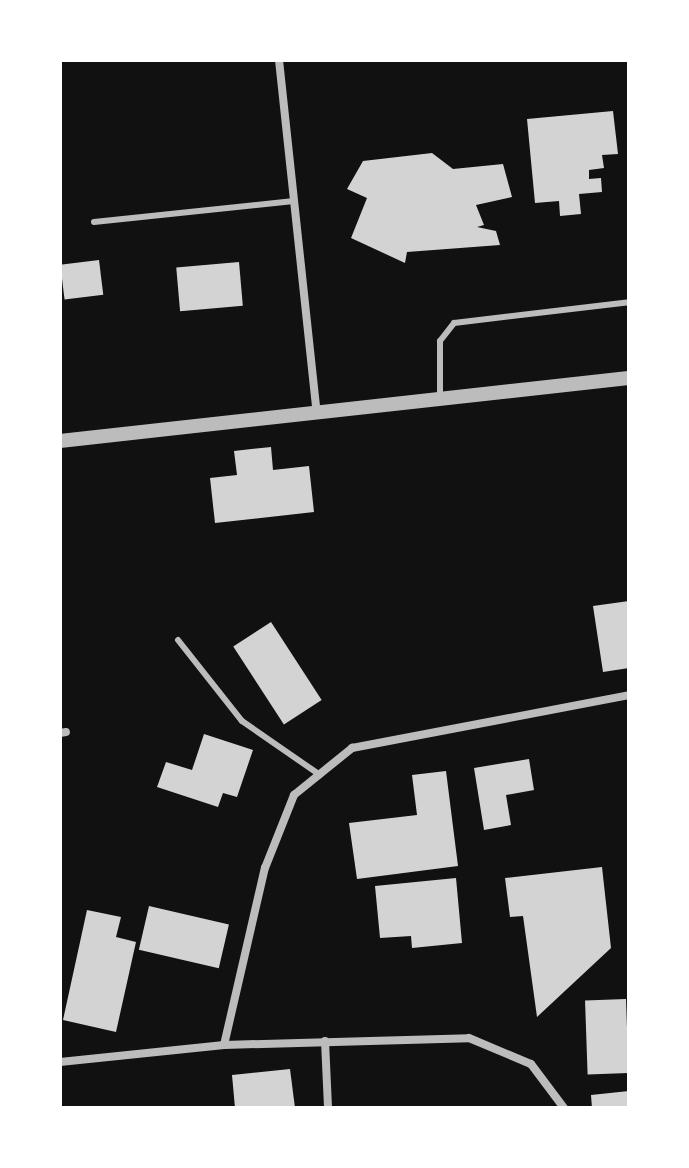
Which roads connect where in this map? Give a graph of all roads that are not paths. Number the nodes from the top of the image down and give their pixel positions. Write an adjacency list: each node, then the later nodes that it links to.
1 (279, 60): 2 (street)
2 (294, 201): 3 (lane); 7 (street)
3 (94, 222)
4 (629, 302): 6 (lane)
5 (629, 378): 6 (street)
6 (440, 399): 7 (street)
7 (317, 413): 8 (street)
8 (60, 441)
9 (178, 640): 11 (lane)
10 (629, 695): 11 (street)
11 (320, 775): 13 (street)
12 (325, 1041): 13 (street); 15 (street); 16 (street)
13 (224, 1045): 14 (street)
14 (60, 1062)
15 (328, 1108)
16 (564, 1108)

